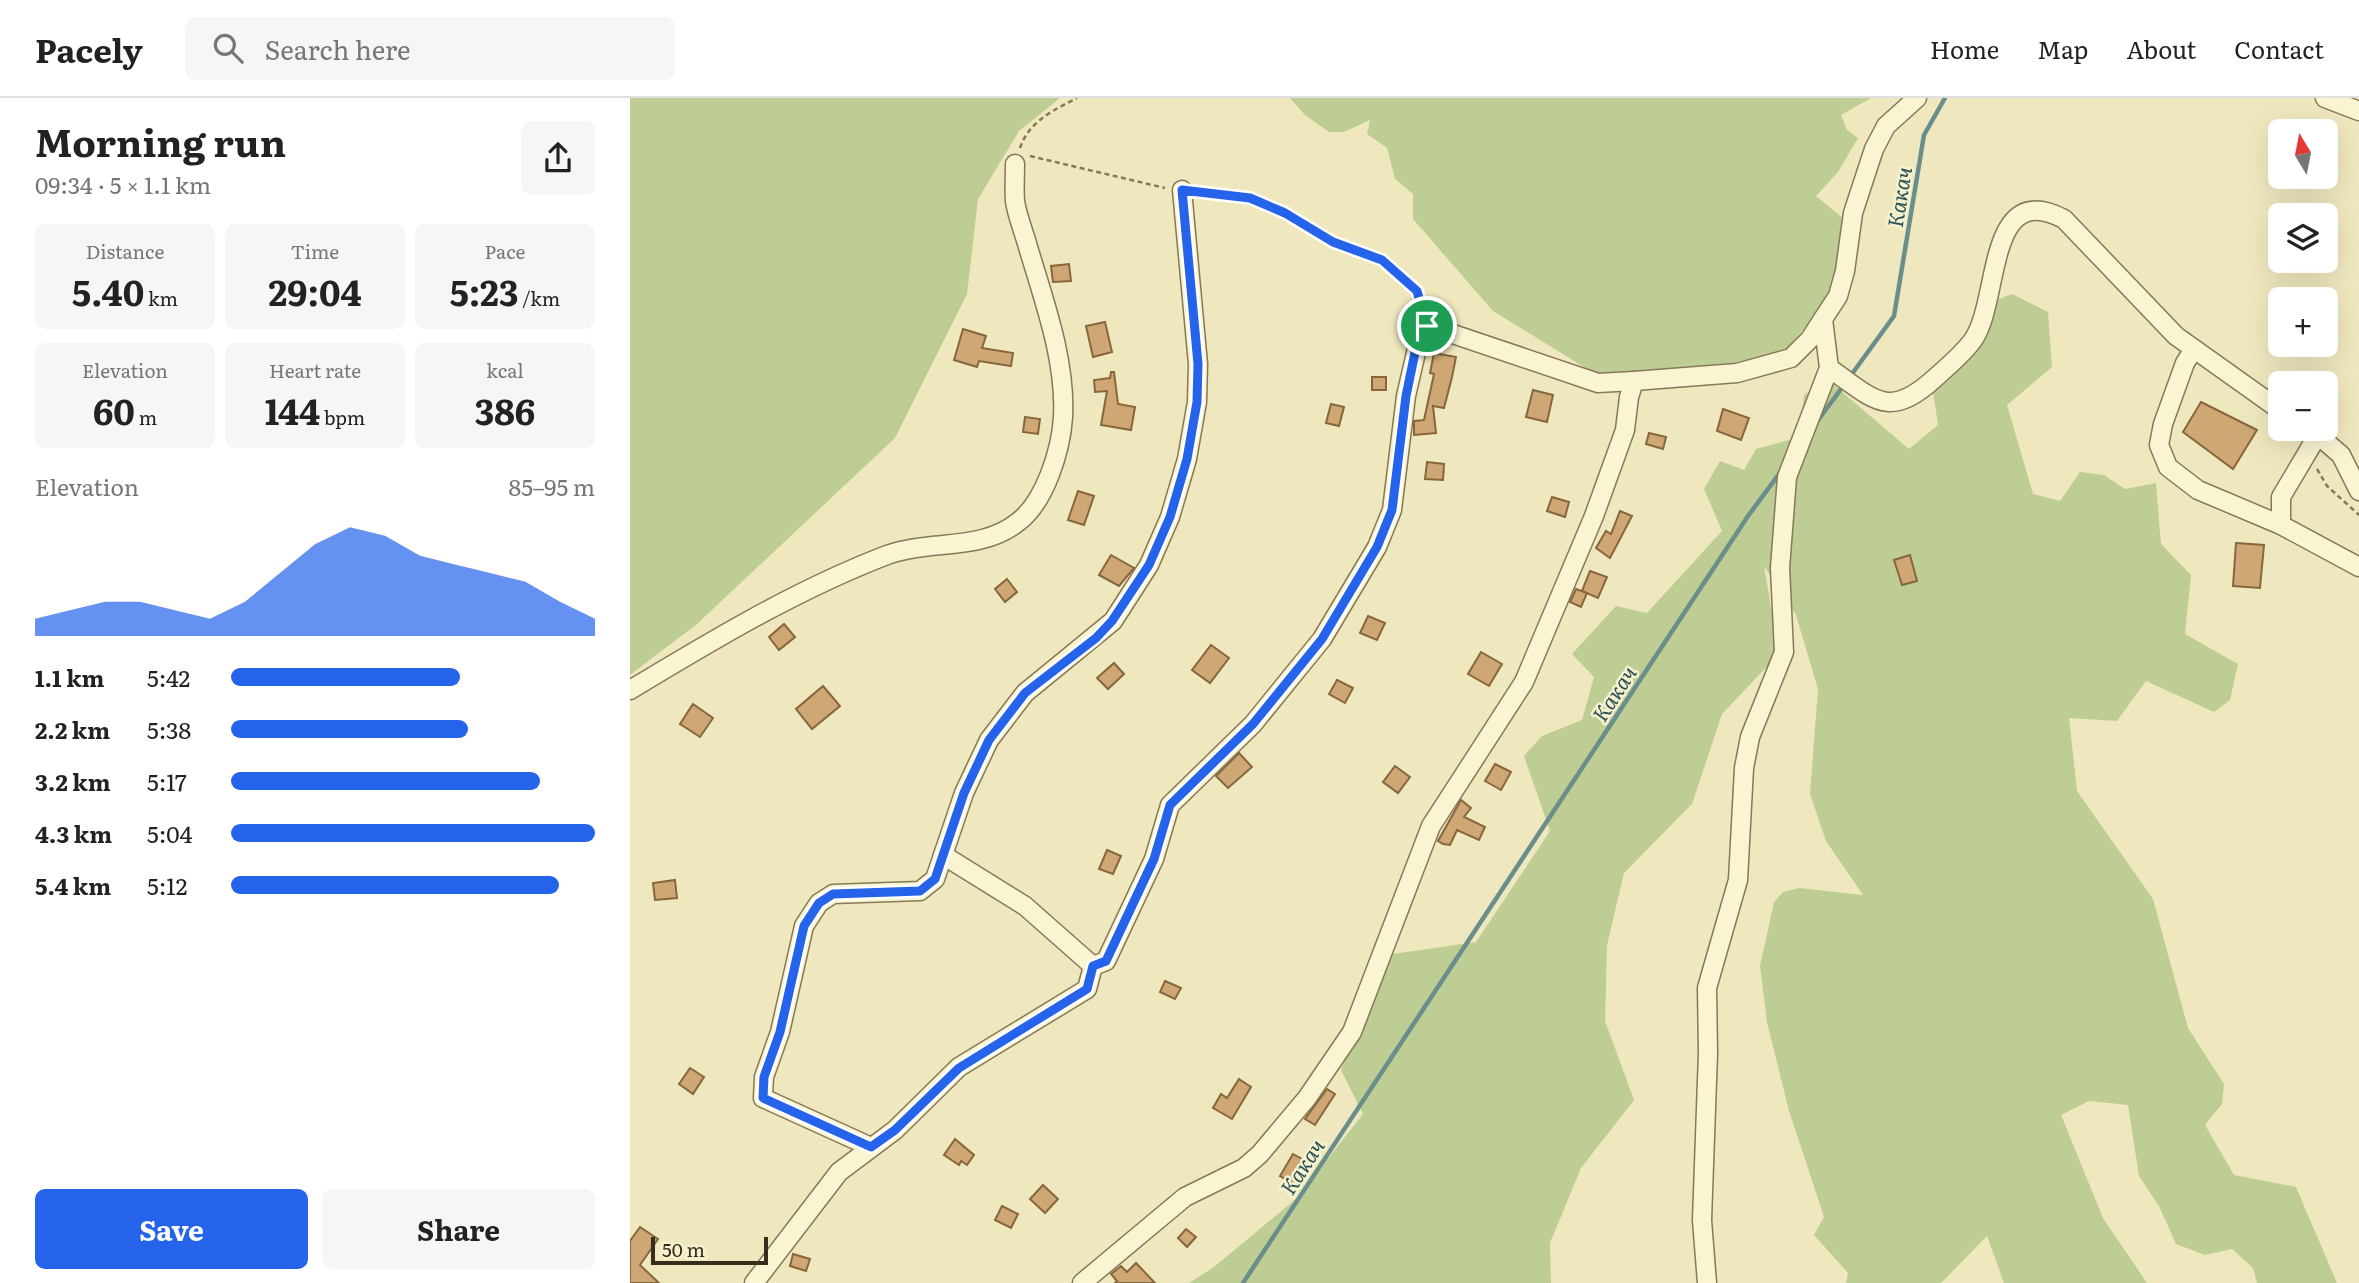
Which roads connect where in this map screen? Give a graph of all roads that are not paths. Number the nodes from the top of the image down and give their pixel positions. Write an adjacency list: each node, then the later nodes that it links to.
1 (1917, 98): 6 (street)
2 (2325, 98): 3 (street)
3 (2359, 111)
4 (1015, 164): 16 (street)
5 (1182, 190): 17 (street)
6 (1823, 320): 8 (street); 9 (street)
7 (2194, 349): 8 (street); 10 (street); 14 (street)
8 (1834, 371): 22 (street)
9 (1634, 381): 18 (street); 21 (street)
10 (2268, 401)
11 (2311, 441): 14 (street)
12 (2321, 441): 13 (street)
13 (2359, 491)
14 (2281, 525): 15 (street)
15 (2359, 567)
16 (630, 690)
17 (943, 855): 18 (street); 19 (street)
18 (1093, 966): 19 (street)
19 (871, 1147): 20 (street)
20 (754, 1283)
21 (1082, 1283)
22 (1707, 1283)

